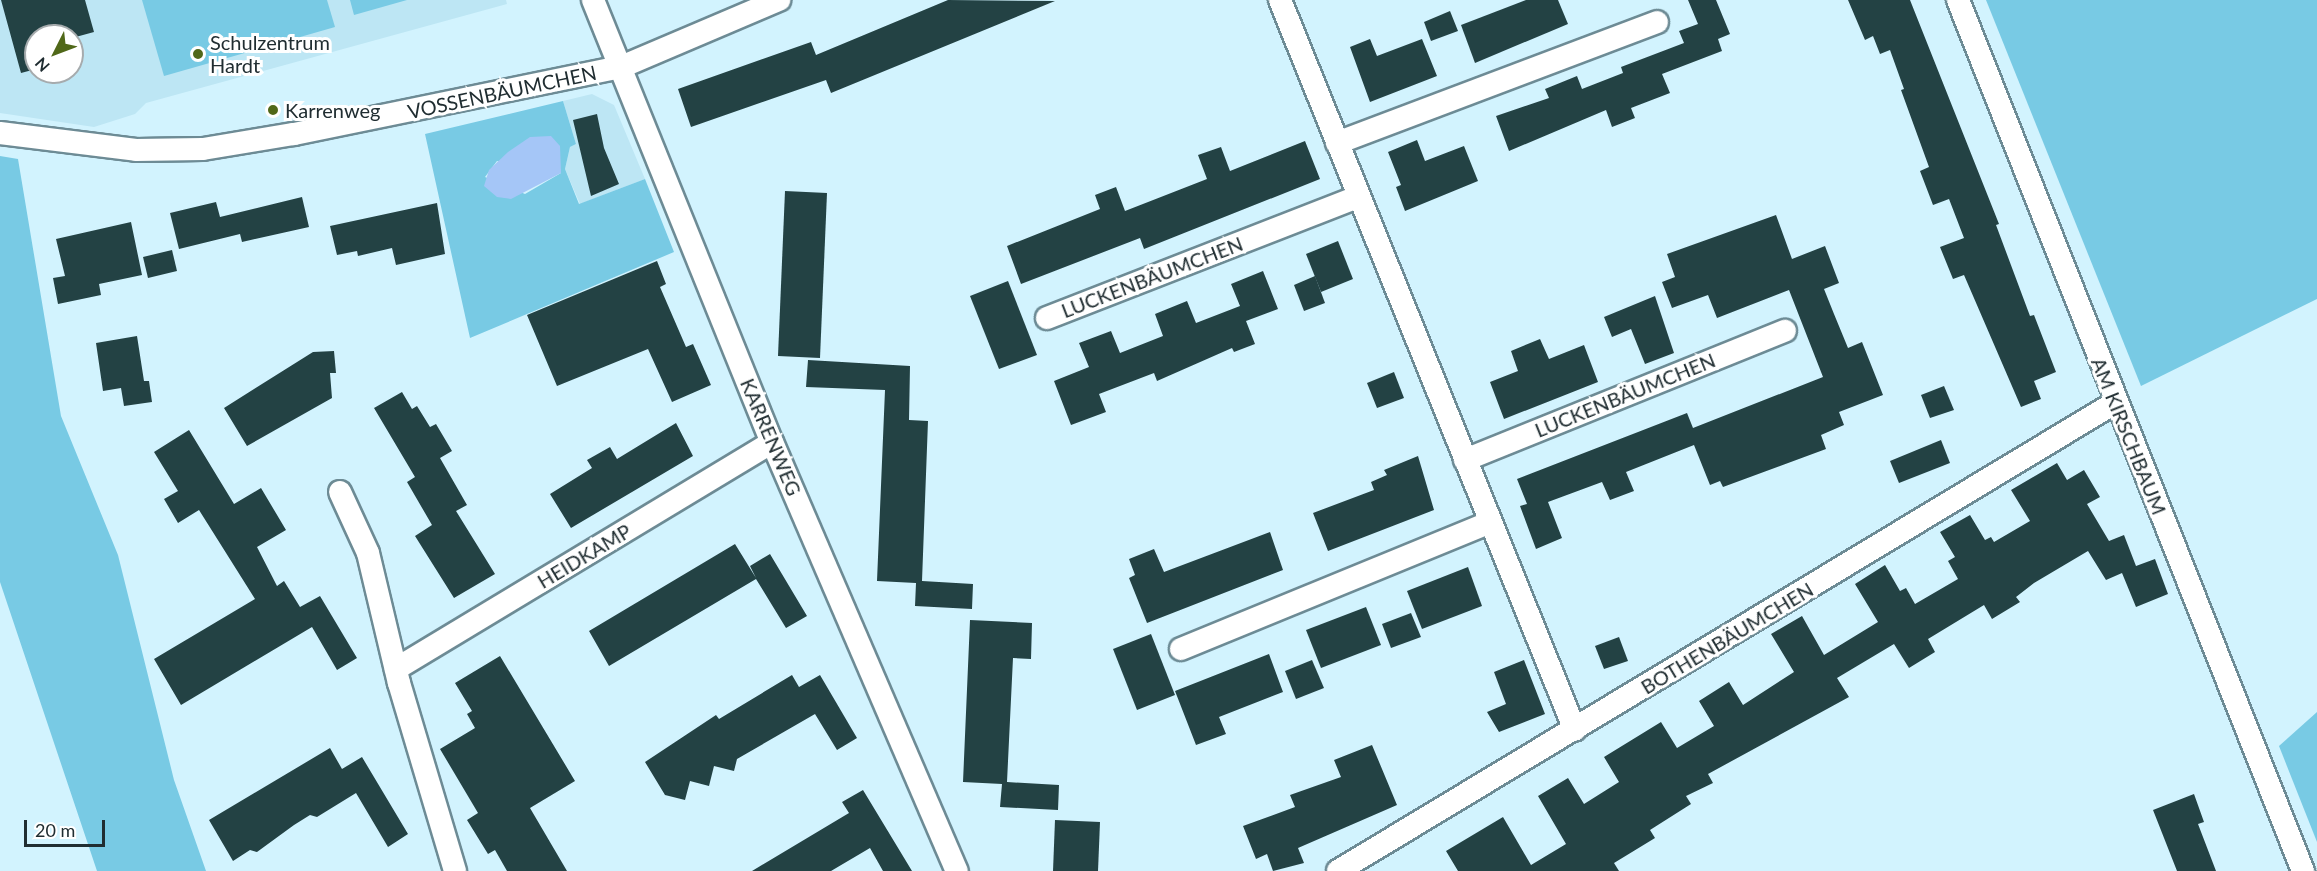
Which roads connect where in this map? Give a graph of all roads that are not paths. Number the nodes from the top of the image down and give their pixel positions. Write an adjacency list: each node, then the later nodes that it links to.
1 (593, 0): 6 (street, KARRENWEG)
2 (778, 0): 6 (street, VOSSENBÄUMCHEN)
3 (1280, 0): 8 (street)
4 (1958, 0): 12 (street, AM KIRSCHBAUM)
5 (1657, 22): 8 (street)
6 (621, 67): 7 (street, VOSSENBÄUMCHEN); 13 (street, KARRENWEG)
7 (0, 133)
8 (1337, 143): 9 (street)
9 (1358, 197): 10 (street, LUCKENBÄUMCHEN); 14 (street)
10 (1047, 318)
11 (1785, 330): 14 (street, LUCKENBÄUMCHEN)
12 (2116, 402): 19 (street, BOTHENBÄUMCHEN); 23 (street, AM KIRSCHBAUM)
13 (772, 442): 18 (street, HEIDKAMP); 21 (street, KARRENWEG)
14 (1466, 460): 16 (street)
15 (340, 492): 18 (street)
16 (1490, 522): 17 (street); 19 (street)
17 (1181, 649)
18 (396, 669): 20 (street)
19 (1575, 730): 22 (street, BOTHENBÄUMCHEN)
20 (455, 871)
21 (957, 871)
22 (1338, 871)
23 (2303, 871)

